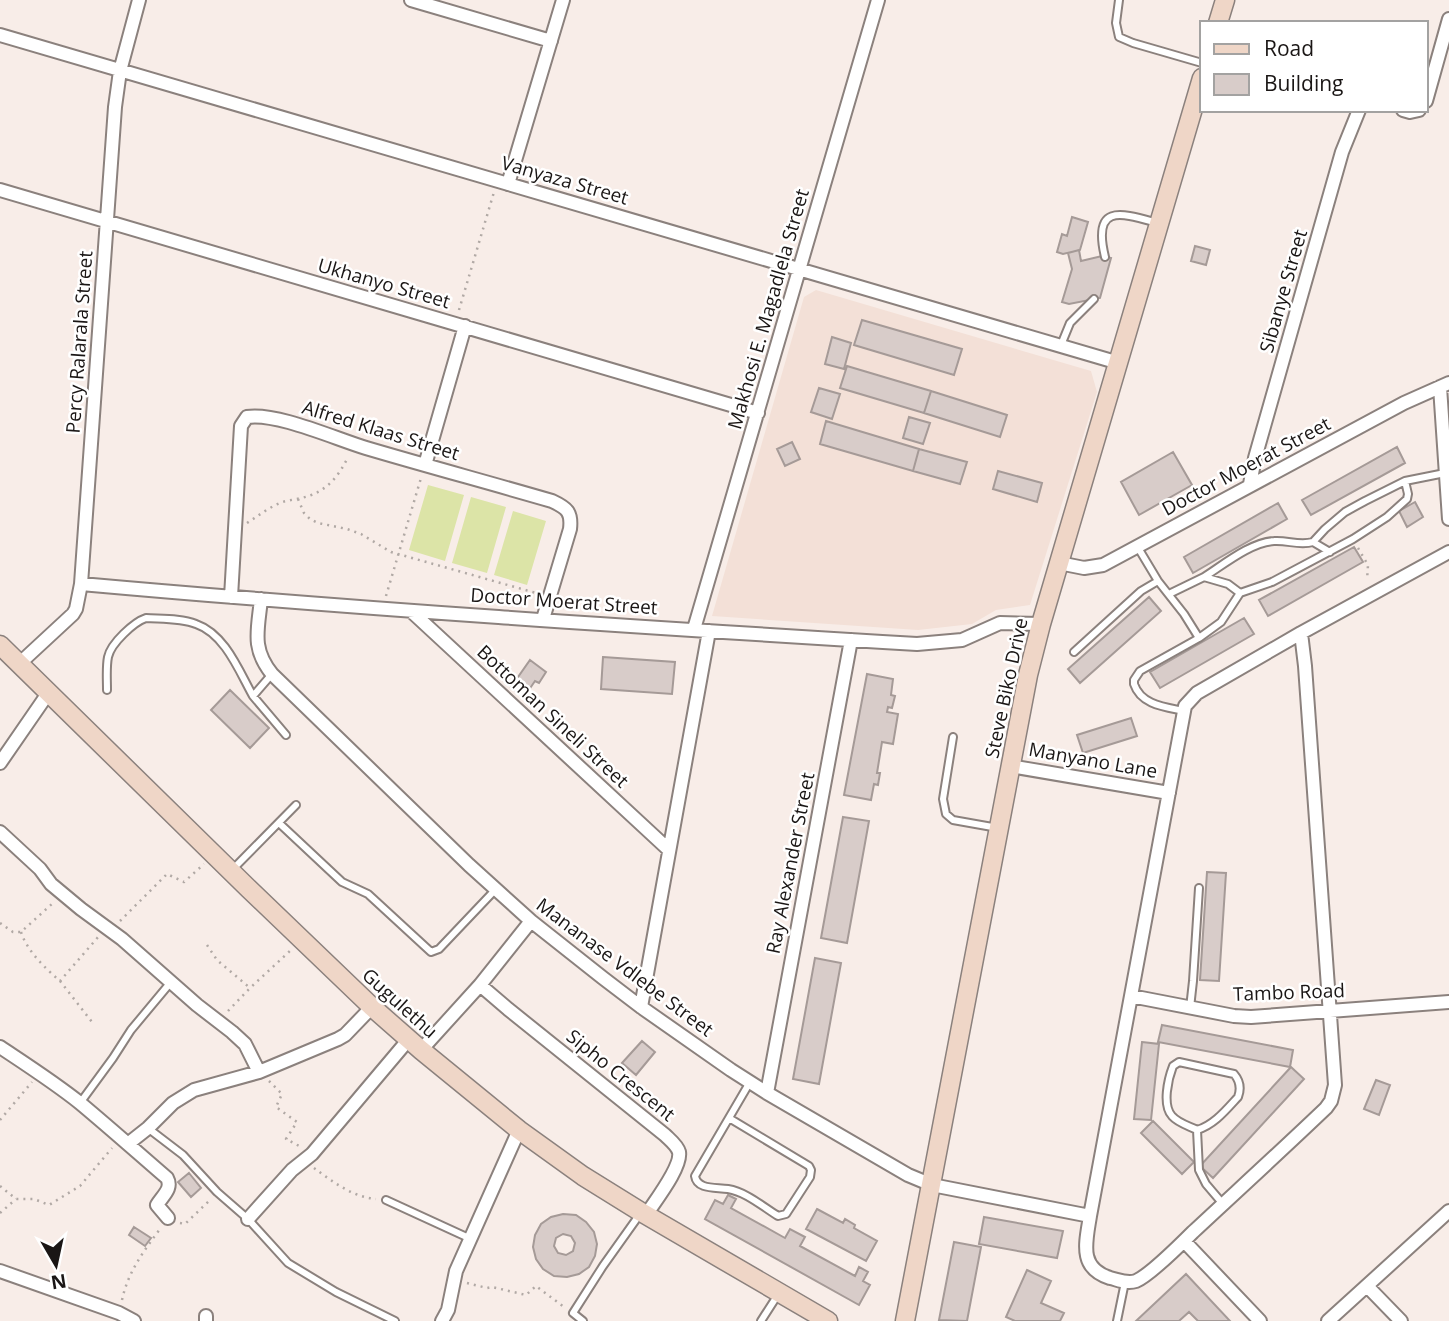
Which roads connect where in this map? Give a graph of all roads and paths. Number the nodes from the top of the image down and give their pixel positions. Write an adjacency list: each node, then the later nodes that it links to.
1 (139, 0): 12 (street, Percy Ralarala Street)
2 (411, 0): 10 (street)
3 (563, 0): 10 (street)
4 (878, 0): 21 (street, Makhosi E. Magadlela Street)
5 (1119, 0): 11 (lane)
6 (1225, 0): 8 (main road)
7 (1449, 19): 14 (street)
8 (1219, 21)
9 (0, 35): 12 (street, Vanyaza Street)
10 (551, 41): 16 (street)
11 (1200, 62)
12 (120, 71): 16 (street, Vanyaza Street); 18 (street, Percy Ralarala Street)
13 (1200, 85): 19 (main road, Steve Biko Drive)
14 (1428, 94)
15 (1358, 112): 32 (street, Sibanye Street)
16 (502, 182): 21 (street, Vanyaza Street); 23 (path)
17 (0, 190): 18 (street, Ukhanyo Street)
18 (107, 221): 23 (street, Ukhanyo Street); 46 (street, Percy Ralarala Street)
19 (1160, 223): 20 (lane); 25 (main road, Steve Biko Drive)
20 (1105, 257)
21 (800, 269): 24 (street, Vanyaza Street); 27 (street, Makhosi E. Magadlela Street)
22 (1094, 299): 24 (lane)
23 (461, 325): 27 (street, Ukhanyo Street); 29 (street)
24 (1061, 345): 25 (street, Vanyaza Street)
25 (1119, 363): 42 (main road, Steve Biko Drive)
26 (1444, 385): 30 (street); 32 (street, Doctor Moerat Street)
27 (758, 413): 56 (street, Makhosi E. Magadlela Street)
28 (352, 443): 29 (street, Alfred Klaas Street); 33 (path); 35 (street, Alfred Klaas Street)
29 (425, 465): 41 (path); 50 (street, Alfred Klaas Street)
30 (1445, 473): 31 (lane); 34 (street)
31 (1405, 481): 36 (lane); 37 (lane)
32 (1250, 484): 38 (street, Doctor Moerat Street)
33 (298, 499): 35 (path); 41 (path)
34 (1449, 519)
35 (235, 522): 49 (street, Alfred Klaas Street)
36 (1353, 539): 39 (lane); 43 (path)
37 (1313, 542): 39 (lane); 44 (lane)
38 (1138, 546): 42 (street, Doctor Moerat Street); 45 (lane)
39 (1330, 552): 47 (lane)
40 (1449, 552): 58 (street)
41 (398, 554): 50 (path); 52 (path)
42 (1059, 563): 55 (main road, Steve Biko Drive)
43 (1368, 565)
44 (1204, 577): 47 (lane); 48 (lane)
45 (1158, 581): 48 (lane); 62 (lane)
46 (81, 584): 49 (street, Doctor Moerat Street); 63 (street, Percy Ralarala Street)
47 (1240, 593): 59 (lane)
48 (1169, 594): 59 (lane)
49 (231, 597): 51 (street, Doctor Moerat Street)
50 (550, 598): 54 (street, Alfred Klaas Street)
51 (261, 599): 52 (street, Doctor Moerat Street); 64 (street, Mananase Vdlebe Street)
52 (383, 608): 53 (street, Doctor Moerat Street)
53 (411, 611): 54 (street, Doctor Moerat Street); 78 (street, Bottoman Sineli Street)
54 (544, 619): 56 (street, Doctor Moerat Street)
55 (1041, 624): 60 (street, Doctor Moerat Street); 72 (main road, Steve Biko Drive)
56 (694, 629): 57 (street, Doctor Moerat Street)
57 (709, 631): 60 (street, Doctor Moerat Street); 78 (street)
58 (1301, 633): 68 (street); 99 (street)
59 (1199, 638): 68 (lane)
60 (851, 640): 107 (street, Ray Alexander Street)
61 (0, 645): 63 (main road, Gugulethu)
62 (1073, 652)
63 (19, 664): 66 (main road, Gugulethu)
64 (272, 674): 67 (lane); 82 (street, Mananase Vdlebe Street)
65 (107, 690): 67 (lane)
66 (49, 692): 71 (street); 79 (main road, Gugulethu)
67 (253, 696): 69 (lane)
68 (1184, 711): 73 (street)
69 (286, 735)
70 (953, 737): 76 (lane)
71 (0, 763)
72 (1010, 766): 73 (street, Manyano Lane); 76 (main road, Steve Biko Drive)
73 (1169, 793): 94 (street)
74 (296, 806): 75 (lane)
75 (279, 823): 80 (lane); 82 (lane)
76 (1000, 828): 116 (main road, Steve Biko Drive)
77 (0, 832): 83 (street)
78 (669, 850): 97 (street)
79 (214, 855): 80 (main road, Gugulethu); 86 (path)
80 (231, 872): 88 (main road, Gugulethu)
81 (1199, 888): 98 (lane)
82 (496, 889): 84 (street, Mananase Vdlebe Street)
83 (62, 893): 86 (street); 87 (path)
84 (531, 921): 92 (street); 97 (street, Mananase Vdlebe Street)
85 (0, 923): 87 (path)
86 (108, 929): 90 (path); 91 (street)
87 (21, 932): 90 (path)
88 (302, 940): 93 (path); 96 (main road, Gugulethu)
89 (207, 945): 93 (path)
90 (60, 981): 101 (path)
91 (171, 982): 100 (street); 108 (lane)
92 (480, 985): 102 (street); 124 (street, Sipho Crescent)
93 (250, 988): 100 (path)
94 (1131, 996): 98 (street, Tambo Road); 125 (street)
95 (1449, 1002): 99 (street, Tambo Road)
96 (372, 1007): 102 (main road, Gugulethu); 104 (street)
97 (641, 1007): 106 (street, Mananase Vdlebe Street)
98 (1190, 1008): 99 (street, Tambo Road)
99 (1330, 1011): 121 (street)
100 (218, 1021): 104 (street)
101 (92, 1022)
102 (415, 1044): 112 (main road, Gugulethu); 115 (street)
103 (0, 1047): 105 (street)
104 (259, 1072): 111 (street); 115 (path)
105 (39, 1074): 108 (street); 110 (path)
106 (750, 1083): 107 (street, Mananase Vdlebe Street); 109 (lane)
107 (767, 1093): 116 (street, Mananase Vdlebe Street)
108 (80, 1103): 114 (street)
109 (729, 1118): 109 (lane)
110 (0, 1120)
111 (148, 1128): 114 (street); 118 (lane)
112 (519, 1130): 124 (main road, Gugulethu); 128 (street)
113 (1197, 1130): 113 (lane); 121 (lane)
114 (125, 1140): 119 (path); 126 (street)
115 (308, 1158): 120 (path); 127 (street)
116 (932, 1185): 125 (street, Mananase Vdlebe Street); 144 (main road, Steve Biko Drive)
117 (0, 1186): 119 (path)
118 (217, 1192): 126 (path); 127 (lane)
119 (16, 1199): 123 (path)
120 (386, 1200): 128 (lane)
121 (1223, 1204): 129 (street)
122 (1449, 1211): 133 (street)
123 (0, 1213)
124 (644, 1214): 134 (main road, Gugulethu); 136 (lane)
125 (1090, 1216): 132 (street)
126 (168, 1218): 135 (path)
127 (248, 1219): 138 (lane)
128 (471, 1239): 131 (street)
129 (1184, 1241): 132 (street); 146 (street)
130 (0, 1271): 135 (street)
131 (454, 1280): 136 (path); 139 (street)
132 (1125, 1282): 145 (lane)
133 (1367, 1286): 147 (street); 148 (street)
134 (779, 1293): 142 (lane); 143 (main road, Gugulethu)
135 (119, 1313): 137 (street)
136 (573, 1313): 140 (lane); 141 (lane)
137 (134, 1321)
138 (395, 1321)
139 (442, 1321)
140 (570, 1321)
141 (583, 1321)
142 (761, 1321)
143 (828, 1321)
144 (905, 1321)
145 (1117, 1321)
146 (1260, 1321)
147 (1328, 1321)
148 (1401, 1321)

